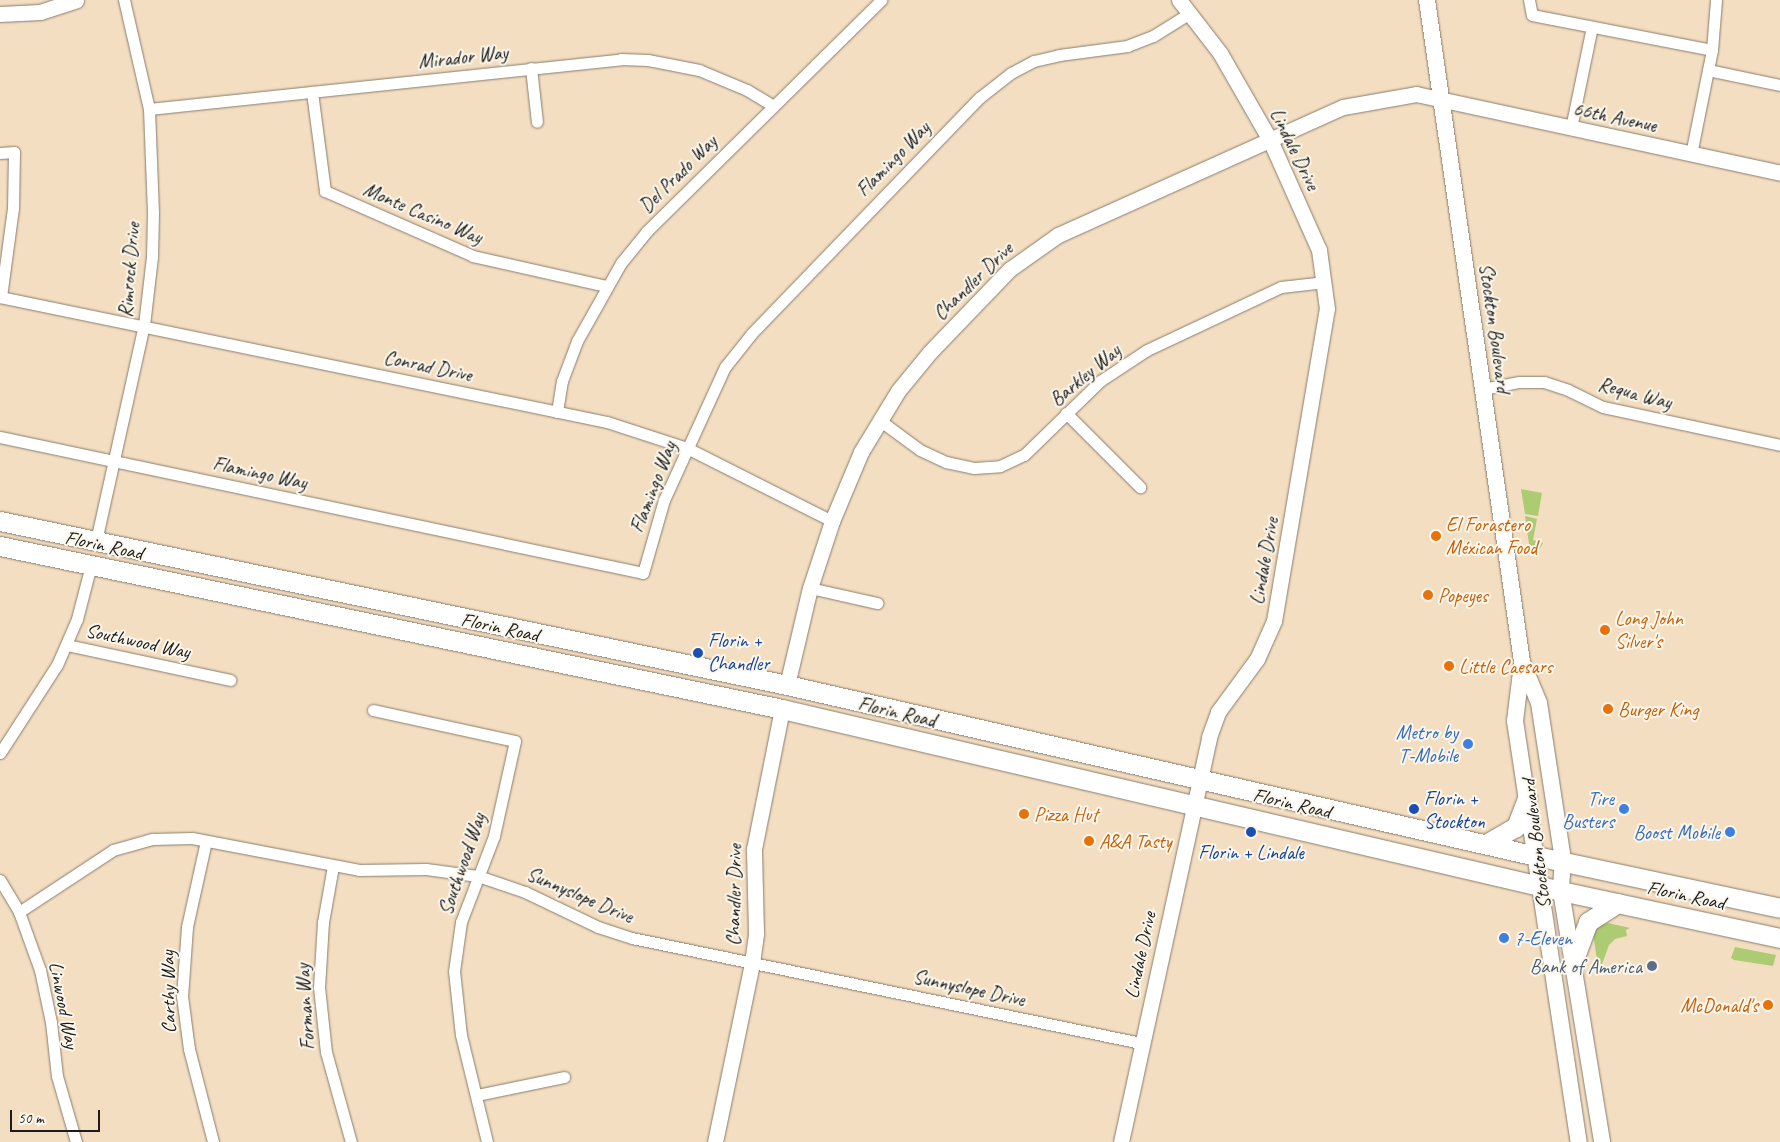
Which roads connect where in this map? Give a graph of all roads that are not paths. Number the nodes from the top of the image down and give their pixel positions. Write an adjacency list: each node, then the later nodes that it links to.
1 (76, 0): 9 (street)
2 (124, 0): 18 (street, Rimrock Drive)
3 (881, 0): 17 (street, Del Prado Way)
4 (1179, 0): 8 (street, Lindale Drive)
5 (1427, 0): 16 (main road, Stockton Boulevard)
6 (1529, 0): 10 (street)
7 (1716, 0): 11 (street)
8 (1190, 13): 21 (street, Lindale Drive); 35 (street, Flamingo Way)
9 (0, 14)
10 (1592, 27): 11 (street); 20 (street)
11 (1712, 50): 13 (street)
12 (531, 68): 15 (street, Mirador Way); 17 (street, Mirador Way); 19 (street)
13 (1708, 70): 14 (street); 23 (street)
14 (1780, 85)
15 (312, 92): 18 (street, Mirador Way); 26 (street, Monte Casino Way)
16 (1442, 99): 20 (street, 66th Avenue); 21 (street, Chandler Drive); 29 (main road, Stockton Boulevard)
17 (772, 105): 26 (street, Del Prado Way)
18 (149, 109): 28 (street, Rimrock Drive)
19 (537, 122)
20 (1571, 128): 23 (street, 66th Avenue)
21 (1270, 140): 25 (street, Lindale Drive); 32 (street, Chandler Drive)
22 (0, 152): 27 (street)
23 (1690, 154): 24 (street, 66th Avenue)
24 (1780, 173)
25 (1325, 282): 31 (street, Barkley Way); 56 (street, Lindale Drive)
26 (606, 286): 30 (street, Del Prado Way)
27 (0, 297): 28 (street, Conrad Drive)
28 (144, 325): 30 (street, Conrad Drive); 36 (street, Rimrock Drive)
29 (1483, 390): 34 (street, Requa Way); 48 (main road, Stockton Boulevard)
30 (557, 412): 35 (street, Conrad Drive)
31 (1066, 414): 32 (street, Barkley Way); 37 (street)
32 (882, 422): 39 (street, Chandler Drive)
33 (0, 437): 36 (street, Flamingo Way)
34 (1780, 445)
35 (687, 448): 36 (street, Flamingo Way); 39 (street, Conrad Drive)
36 (112, 460): 40 (street, Rimrock Drive)
37 (1140, 487)
38 (0, 521): 40 (main road, Florin Road)
39 (832, 521): 45 (street, Chandler Drive)
40 (96, 541): 42 (main road, Florin Road); 43 (main road)
41 (0, 546): 43 (main road, Florin Road)
42 (131, 549): 44 (main road); 50 (main road, Florin Road)
43 (59, 558): 44 (main road, Florin Road)
44 (91, 565): 47 (street); 52 (main road, Florin Road)
45 (810, 588): 46 (street); 50 (street, Chandler Drive)
46 (877, 603)
47 (67, 645): 49 (street, Southwood Way); 55 (street)
48 (1522, 662): 57 (main road, Stockton Boulevard); 62 (main road, Stockton Boulevard)
49 (230, 680)
50 (787, 685): 51 (main road, Florin Road); 52 (main road)
51 (818, 693): 53 (main road); 56 (main road, Florin Road)
52 (751, 702): 53 (main road, Florin Road)
53 (782, 709): 58 (main road, Florin Road); 72 (street, Chandler Drive)
54 (373, 710): 64 (street, Southwood Way)
55 (0, 753)
56 (1199, 777): 58 (street, Lindale Drive); 60 (main road, Florin Road)
57 (1527, 798): 60 (main road); 61 (main road, Stockton Boulevard)
58 (1193, 803): 66 (main road, Florin Road); 74 (street, Lindale Drive)
59 (206, 840): 63 (street, Sunnyslope Drive); 70 (street, Sunnyslope Drive); 78 (street, Carthy Way)
60 (1486, 844): 61 (main road, Florin Road)
61 (1536, 856): 62 (main road, Florin Road); 66 (main road, Stockton Boulevard)
62 (1563, 859): 67 (main road, Stockton Boulevard); 69 (main road, Florin Road)
63 (333, 866): 64 (street, Sunnyslope Drive); 79 (street, Forman Way)
64 (478, 876): 72 (street, Sunnyslope Drive); 76 (street, Southwood Way)
65 (0, 880): 70 (street, Linwood Way)
66 (1541, 886): 67 (main road, Florin Road); 83 (main road, Stockton Boulevard)
67 (1562, 891): 68 (main road, Florin Road); 73 (main road, Stockton Boulevard)
68 (1617, 903): 71 (main road, Florin Road); 73 (main road)
69 (1780, 908)
70 (19, 912): 77 (street, Linwood Way)
71 (1780, 938)
72 (752, 962): 74 (street, Sunnyslope Drive); 81 (street, Chandler Drive)
73 (1573, 962): 84 (main road, Stockton Boulevard)
74 (1142, 1043): 82 (street, Lindale Drive)
75 (564, 1077): 76 (street)
76 (477, 1094): 80 (street, Southwood Way)
77 (76, 1142)
78 (212, 1142)
79 (351, 1142)
80 (487, 1142)
81 (715, 1142)
82 (1121, 1142)
83 (1579, 1142)
84 (1602, 1142)

